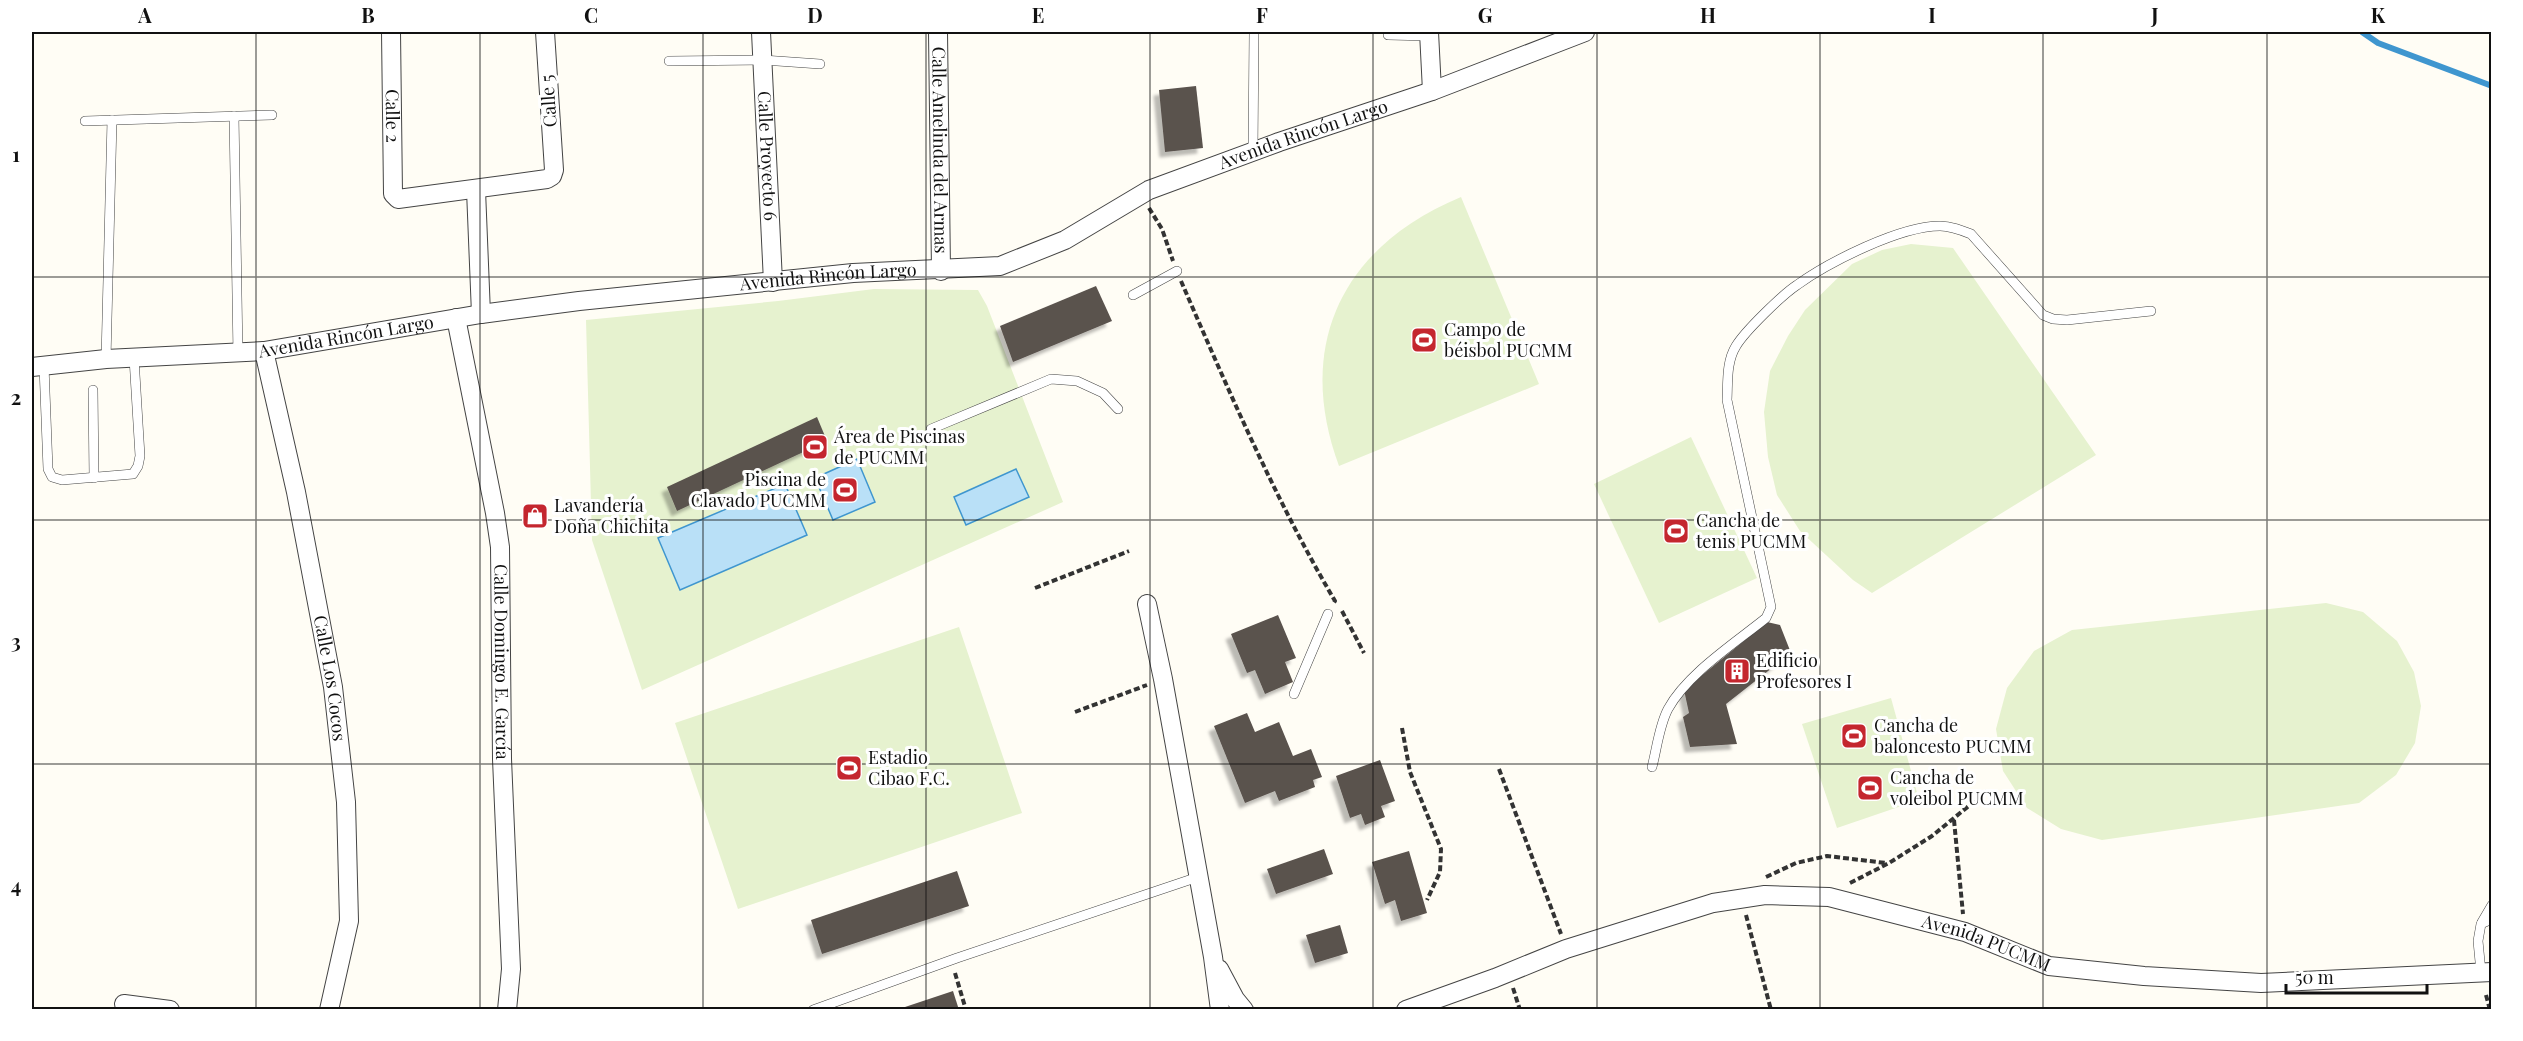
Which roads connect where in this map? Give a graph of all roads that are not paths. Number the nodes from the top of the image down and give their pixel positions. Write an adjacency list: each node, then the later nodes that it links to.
1 (390, 32): 18 (street, Calle 2)
2 (545, 32): 18 (street, Calle 5)
3 (761, 32): 9 (street, Calle Proyecto 6)
4 (938, 32): 20 (street, Calle Amelinda del Armas)
5 (1254, 32): 17 (lane)
6 (1586, 32): 12 (street, Avenida Rincón Largo)
7 (1388, 34): 8 (lane)
8 (1429, 34): 12 (street)
9 (763, 60): 10 (lane); 11 (lane); 21 (street, Calle Proyecto 6)
10 (669, 61)
11 (820, 64)
12 (1432, 91): 17 (street, Avenida Rincón Largo)
13 (272, 115): 14 (lane)
14 (234, 116): 15 (lane); 27 (lane)
15 (112, 120): 16 (lane); 29 (lane)
16 (85, 121)
17 (1253, 152): 20 (street, Avenida Rincón Largo)
18 (476, 190): 24 (street)
19 (1177, 270): 22 (lane)
20 (941, 271): 21 (street, Avenida Rincón Largo)
21 (772, 282): 24 (street, Avenida Rincón Largo)
22 (1133, 295)
23 (2151, 311): 38 (lane)
24 (481, 314): 25 (street, Avenida Rincón Largo)
25 (456, 318): 26 (street, Avenida Rincón Largo); 49 (street, Calle Domingo E. García)
26 (264, 351): 27 (street, Avenida Rincón Largo); 48 (street, Calle Los Cocos)
27 (238, 354): 28 (street, Avenida Rincón Largo)
28 (134, 358): 29 (street, Avenida Rincón Largo); 34 (lane)
29 (106, 359): 30 (street, Avenida Rincón Largo)
30 (38, 367): 34 (lane)
31 (93, 390): 34 (lane)
32 (1119, 409): 33 (lane)
33 (931, 429)
34 (94, 478)
35 (1147, 604): 39 (street)
36 (1328, 614): 37 (lane)
37 (1294, 694)
38 (1652, 766)
39 (1198, 877): 43 (street); 50 (lane)
40 (2492, 906): 42 (lane)
41 (2492, 919): 42 (lane)
42 (2481, 924): 44 (lane)
43 (1213, 957): 51 (street); 52 (street)
44 (2486, 972): 45 (street, Avenida PUCMM)
45 (1495, 978): 53 (street, Avenida PUCMM); 54 (street, Avenida PUCMM)
46 (124, 1004): 47 (street)
47 (170, 1010)
48 (329, 1010)
49 (507, 1010)
50 (813, 1010)
51 (1220, 1010)
52 (1244, 1010)
53 (1406, 1010)
54 (1441, 1010)

